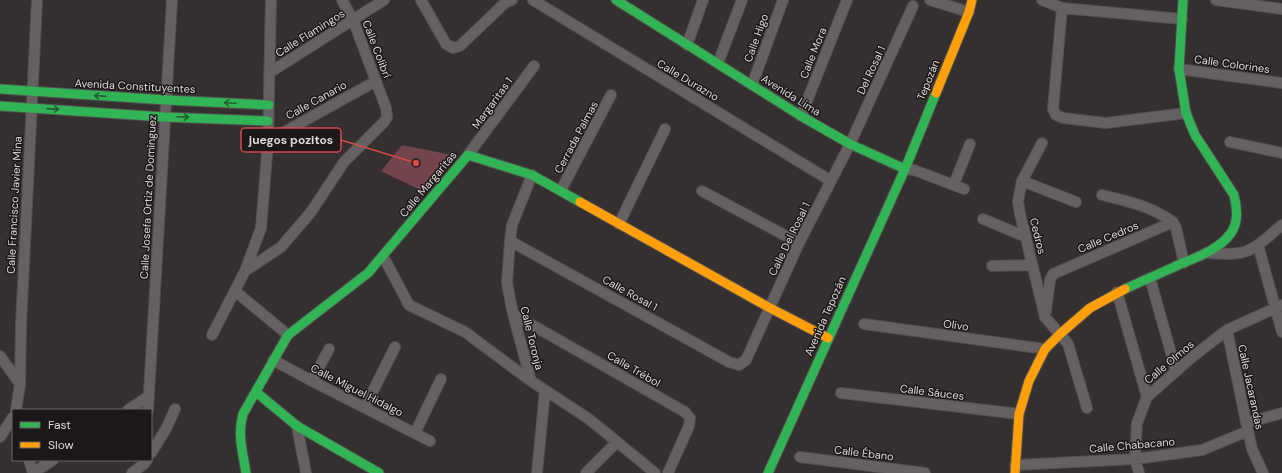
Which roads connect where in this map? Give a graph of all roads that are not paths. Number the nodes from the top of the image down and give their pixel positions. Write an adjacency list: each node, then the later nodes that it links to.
1 (37, 0): 34 (street, Calle Francisco Javier Mina)
2 (172, 0): 36 (street, Calle Josefa Ortiz de Domínguez)
3 (271, 0): 29 (street)
4 (342, 0): 24 (street, Calle Colibrí)
5 (384, 0): 24 (street, Calle Flamingos)
6 (421, 0): 18 (street)
7 (533, 0): 54 (street, Calle Durazno)
8 (616, 0): 25 (street, Avenida Lima)
9 (703, 0): 25 (street)
10 (742, 0): 26 (street)
11 (783, 0): 32 (street, Calle Higo)
12 (847, 0): 41 (street, Calle Mora)
13 (930, 0): 22 (street)
14 (972, 0): 22 (street, Tepozán)
15 (1042, 0): 20 (street)
16 (1183, 0): 23 (street)
17 (1216, 0): 21 (street)
18 (508, 1)
19 (913, 6): 48 (street, Del Rosal 1)
20 (1062, 8): 23 (street); 40 (street)
21 (1282, 9)
22 (969, 12): 52 (street, Tepozán)
23 (1182, 19): 28 (street)
24 (353, 20): 29 (street, Calle Flamingos); 30 (street, Calle Colibrí)
25 (686, 44): 26 (street, Avenida Lima)
26 (718, 63): 32 (street, Avenida Lima)
27 (534, 66): 51 (street, Margaritas 1)
28 (1179, 69): 31 (street, Calle Colorines); 40 (street)
29 (269, 73): 37 (street)
30 (376, 81): 45 (street, Calle Canario); 75 (street, Calle Colibrí)
31 (1282, 83)
32 (752, 85): 41 (street, Avenida Lima)
33 (0, 89): 34 (street, Avenida Constituyentes)
34 (32, 91): 36 (street, Avenida Constituyentes, one-way to 34); 39 (street, Calle Francisco Javier Mina)
35 (611, 95): 58 (street, Cerrada Palmas)
36 (166, 100): 37 (street, Avenida Constituyentes, one-way to 36); 42 (street, Calle Josefa Ortiz de Domínguez)
37 (269, 105): 43 (street)
38 (0, 106): 39 (street)
39 (31, 108): 42 (street, one-way to 42); 100 (street, Calle Francisco Javier Mina)
40 (1186, 113): 70 (street)
41 (801, 116): 48 (street, Avenida Lima)
42 (165, 117): 43 (street, one-way to 43); 104 (street, Calle Josefa Ortiz de Domínguez)
43 (268, 121): 45 (street)
44 (665, 128): 64 (street)
45 (268, 141): 75 (street)
46 (1230, 142): 50 (street)
47 (1042, 143): 55 (street, Cedros)
48 (850, 144): 52 (street, Avenida Lima); 54 (street, Calle Del Rosal 1)
49 (970, 144): 56 (street)
50 (1282, 153)
51 (468, 155): 53 (street, Calle Margaritas); 71 (street, Calle Margaritas)
52 (905, 169): 56 (street, Avenida Lima); 89 (street, Avenida Tepozán)
53 (532, 175): 58 (street, Calle Margaritas); 67 (street, Calle Toronja)
54 (831, 181): 68 (street, Calle Del Rosal 1)
55 (1022, 181): 61 (street); 66 (street, Cedros)
56 (954, 184): 57 (street, Avenida Lima)
57 (964, 189)
58 (561, 190): 64 (street, Calle Margaritas)
59 (702, 191): 68 (street)
60 (1102, 195): 63 (street)
61 (1076, 202)
62 (982, 219): 66 (street)
63 (1173, 222): 72 (street); 82 (street, Calle Cedros)
64 (619, 224): 80 (street, Calle Margaritas)
65 (1282, 226): 69 (street)
66 (1026, 237): 73 (street, Cedros)
67 (510, 241): 81 (street, Calle Toronja); 95 (street, Calle Rosal 1)
68 (799, 243): 80 (street, Calle Del Rosal 1)
69 (1258, 245): 70 (street); 79 (street)
70 (1206, 253): 72 (street)
71 (382, 256): 88 (street, Calle Margaritas); 99 (street)
72 (1184, 263): 76 (street)
73 (1032, 264): 74 (street); 82 (street, Cedros)
74 (992, 266)
75 (245, 271): 77 (street)
76 (1150, 278): 78 (street); 96 (street)
77 (235, 291): 87 (street); 88 (street)
78 (1117, 292): 86 (street); 105 (street)
79 (1279, 307): 84 (street, Calle Olmos); 85 (street)
80 (770, 308): 89 (street, Calle Margaritas); 95 (street, Calle Del Rosal 1)
81 (513, 314): 99 (street, Calle Toronja); 137 (street, Calle Trébol)
82 (1046, 317): 86 (street, Cedros)
83 (864, 324): 92 (street, Olivo)
84 (1227, 330): 96 (street, Calle Olmos); 116 (street, Calle Jacarandas)
85 (1282, 332)
86 (1060, 334): 92 (street); 107 (street, Cedros)
87 (212, 335)
88 (288, 335): 94 (street, Calle Margaritas)
89 (828, 338): 138 (street, Avenida Tepozán)
90 (395, 347): 106 (street)
91 (329, 348): 98 (street)
92 (1046, 349): 113 (street)
93 (0, 356): 100 (street)
94 (274, 360): 98 (street, Calle Miguel Hidalgo); 102 (street, Calle Margaritas)
95 (738, 365)
96 (1176, 371): 105 (street, Calle Olmos)
97 (441, 379): 117 (street)
98 (312, 381): 106 (street, Calle Miguel Hidalgo)
99 (531, 381): 101 (street, Calle Toronja)
100 (20, 384): 108 (street, Calle Francisco Javier Mina)
101 (545, 390): 120 (street, Calle Toronja); 135 (street)
102 (256, 392): 115 (street); 132 (street, Calle Margaritas)
103 (841, 393): 113 (street, Calle Sáuces)
104 (149, 396): 109 (street); 110 (street, Calle Josefa Ortiz de Domínguez)
105 (1147, 397): 123 (street, Calle Olmos)
106 (365, 407): 117 (street, Calle Miguel Hidalgo)
107 (1087, 408)
108 (16, 409)
109 (130, 409)
110 (148, 409)
111 (175, 409): 121 (street)
112 (1282, 413): 116 (street, Calle Chabacano)
113 (1019, 414): 128 (street)
114 (12, 418): 118 (street)
115 (297, 426): 127 (street); 133 (street)
116 (1247, 427): 123 (street, Calle Chabacano); 141 (street, Calle Jacarandas)
117 (415, 433): 119 (street, Calle Miguel Hidalgo)
118 (0, 436)
119 (430, 441)
120 (617, 442): 129 (street); 136 (street, Calle Toronja)
121 (152, 451)
122 (800, 457): 139 (street, Calle Ébano)
123 (1135, 459): 128 (street, Calle Chabacano); 140 (street, Calle Olmos)
124 (29, 461): 130 (street)
125 (51, 461): 130 (street)
126 (145, 461): 131 (street)
127 (364, 469): 134 (street)
128 (1015, 469)
129 (586, 472)
130 (33, 473)
131 (132, 473)
132 (246, 473)
133 (306, 473)
134 (378, 473)
135 (537, 473)
136 (655, 473)
137 (668, 473)
138 (768, 473)
139 (925, 473)
140 (1139, 473)
141 (1263, 473)

